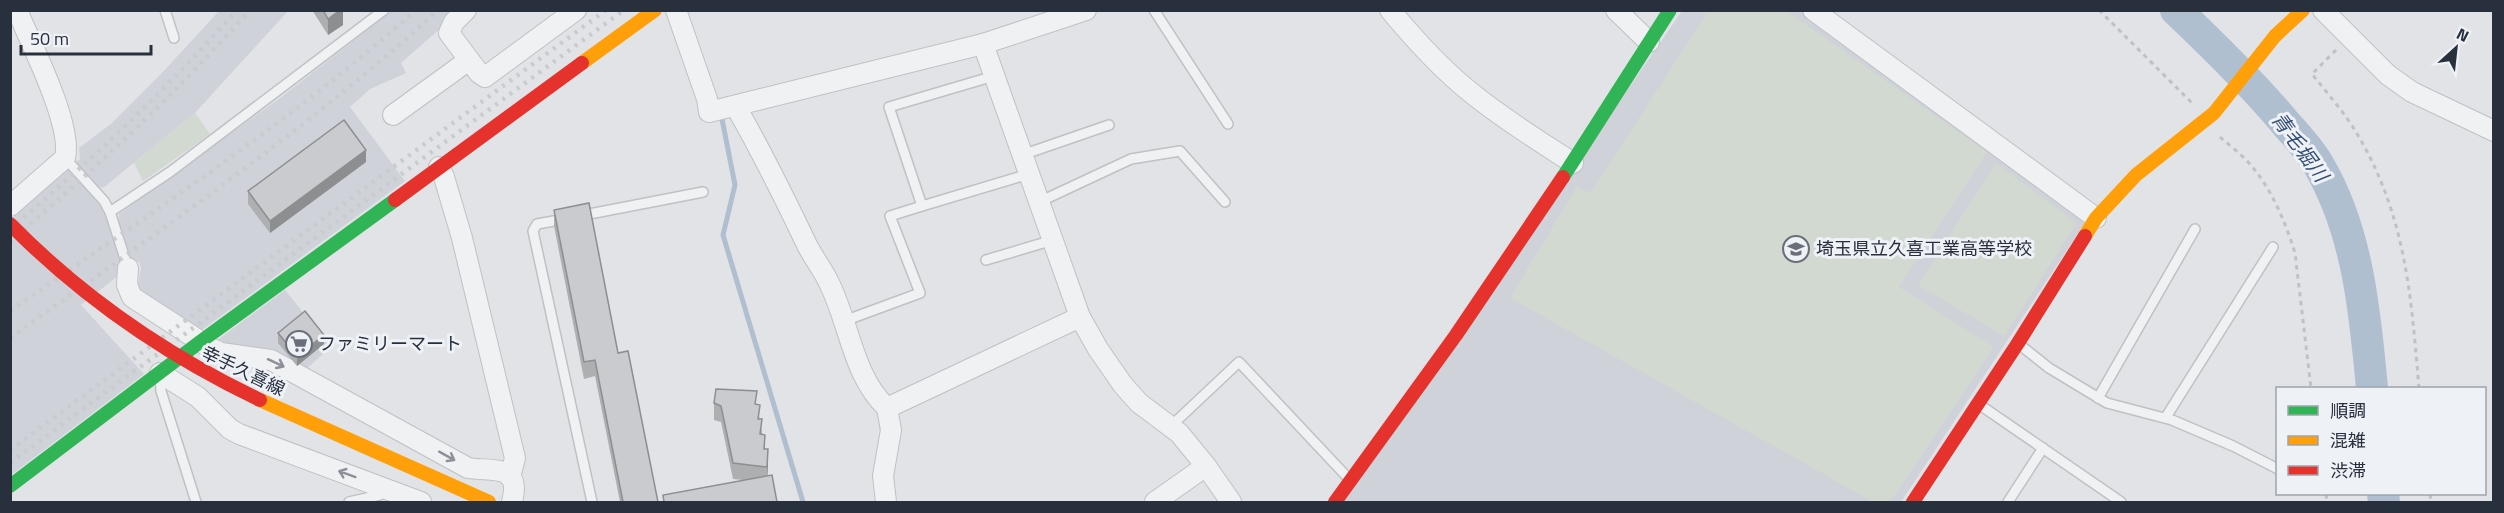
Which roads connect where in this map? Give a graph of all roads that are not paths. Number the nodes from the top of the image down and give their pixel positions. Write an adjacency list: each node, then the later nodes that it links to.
1 (17, 10): 27 (street)
2 (165, 10): 16 (lane)
3 (384, 10): 36 (lane)
4 (466, 10): 19 (street)
5 (576, 10): 19 (street)
6 (655, 10): 29 (street)
7 (676, 10): 21 (street)
8 (1086, 10): 18 (street)
9 (1154, 10): 23 (lane)
10 (1390, 10): 28 (street)
11 (1616, 10): 17 (street)
12 (1670, 10): 17 (street)
13 (1813, 10): 37 (street)
14 (2303, 10): 37 (street)
15 (2323, 10): 25 (street)
16 (174, 38)
17 (1649, 42): 28 (street)
18 (983, 44): 20 (street); 21 (street)
19 (469, 60): 22 (street)
20 (994, 76): 26 (street); 35 (lane)
21 (736, 107): 45 (street)
22 (393, 115)
23 (1228, 124)
24 (1109, 125): 26 (lane)
25 (2493, 131)
26 (1022, 155): 30 (street)
27 (64, 158): 32 (street); 36 (lane)
28 (1573, 163): 58 (street)
29 (439, 167): 46 (street); 57 (street)
30 (1029, 174): 33 (street); 35 (lane)
31 (703, 192): 66 (lane)
32 (13, 198)
33 (1039, 201): 34 (lane); 40 (street)
34 (1225, 202)
35 (922, 206): 45 (lane)
36 (110, 212): 43 (lane)
37 (2096, 218): 47 (street)
38 (10, 224): 64 (street, 幸手久喜線, bridge)
39 (2195, 229): 49 (lane)
40 (1053, 240): 42 (lane); 44 (street)
41 (2273, 247): 52 (lane)
42 (986, 260)
43 (128, 268): 46 (street)
44 (1080, 317): 51 (street); 53 (street)
45 (844, 321): 51 (street)
46 (201, 342): 48 (street); 57 (street, one-way to 57)
47 (2018, 343): 49 (lane); 50 (street)
48 (160, 373): 59 (street); 60 (street, one-way to 48); 61 (lane)
49 (2098, 398): 52 (lane)
50 (1978, 404): 54 (lane); 71 (street)
51 (887, 408): 67 (street)
52 (2166, 417): 56 (lane)
53 (1171, 426): 55 (street); 58 (lane)
54 (2043, 448): 72 (lane); 73 (lane)
55 (1206, 465): 68 (street); 69 (street)
56 (2276, 468)
57 (510, 477): 65 (street)
58 (1351, 481): 70 (street)
59 (10, 486)
60 (387, 489): 62 (lane); 63 (street)
61 (196, 502)
62 (349, 502)
63 (421, 502)
64 (489, 502)
65 (512, 502)
66 (592, 502)
67 (886, 502)
68 (1155, 502)
69 (1231, 502)
70 (1335, 502)
71 (1913, 502)
72 (2008, 502)
73 (2121, 502)

